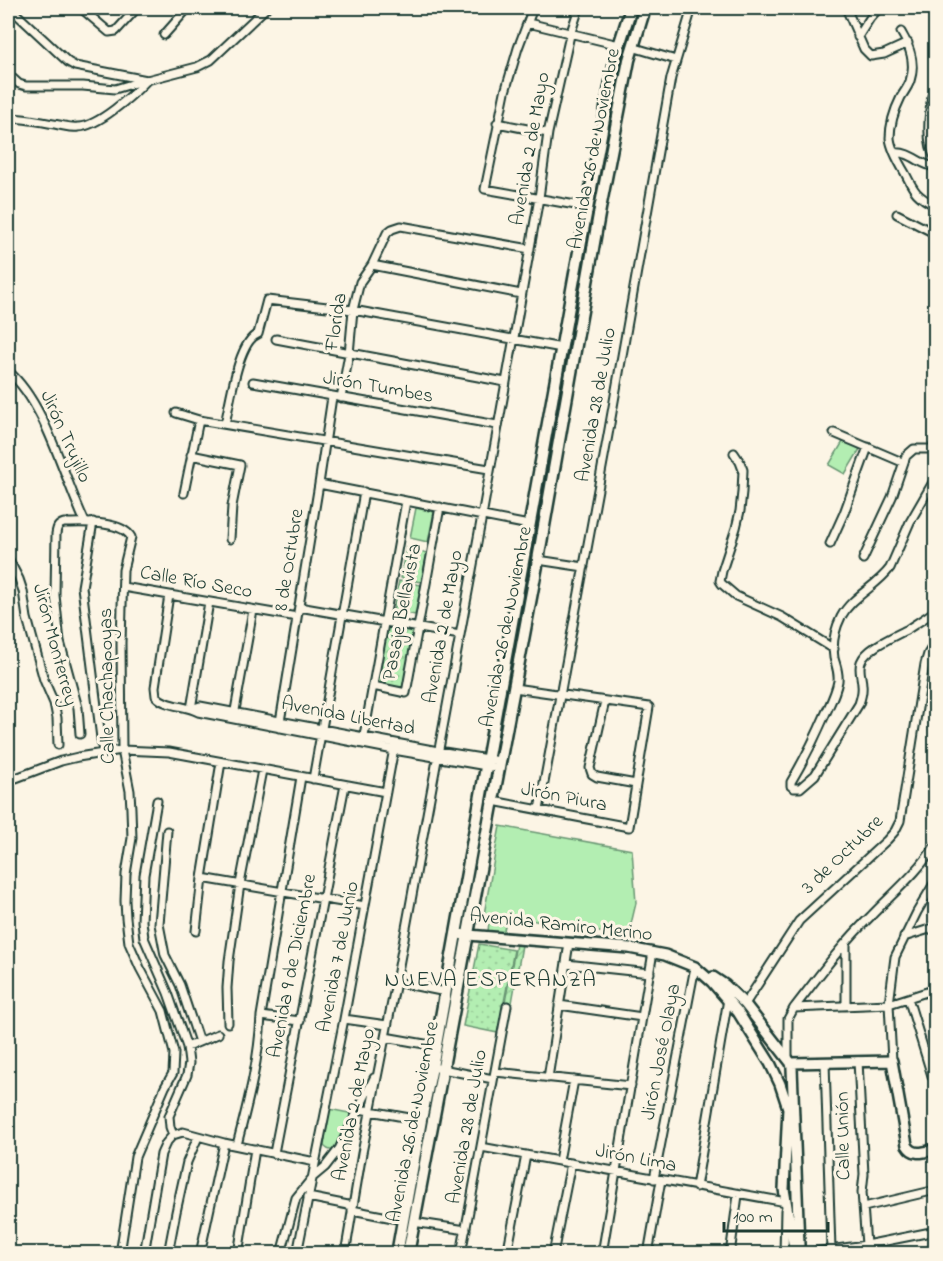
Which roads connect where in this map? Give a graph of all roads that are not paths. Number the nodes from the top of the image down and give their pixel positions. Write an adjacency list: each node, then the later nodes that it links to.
1 (10, 8): 23 (street)
2 (81, 8): 3 (street)
3 (137, 8)
4 (188, 8): 16 (street)
5 (266, 8): 23 (street)
6 (533, 8): 13 (street)
7 (579, 8): 15 (street, Avenida 2 de Mayo)
8 (631, 8): 19 (main road, Avenida 26 de Noviembre)
9 (645, 8): 20 (main road, Avenida 26 de Noviembre)
10 (692, 8): 21 (street, Avenida 28 de Julio)
11 (879, 8): 17 (street)
12 (849, 9): 17 (street)
13 (528, 23): 15 (street); 26 (street)
14 (901, 32): 18 (street)
15 (571, 33): 19 (street); 27 (street, Avenida 2 de Mayo)
16 (164, 35)
17 (858, 37): 18 (street)
18 (908, 43): 28 (street)
19 (619, 45): 33 (main road, Avenida 26 de Noviembre)
20 (632, 47): 21 (street); 39 (main road, Avenida 26 de Noviembre)
21 (676, 60): 77 (street, Avenida 28 de Julio)
22 (8, 74): 23 (street)
23 (147, 80): 25 (street)
24 (932, 96): 29 (street)
25 (8, 118)
26 (497, 123): 27 (street); 31 (street)
27 (548, 133): 31 (street, Avenida 2 de Mayo)
28 (895, 153): 30 (street); 32 (street)
29 (936, 159)
30 (936, 167)
31 (539, 198): 33 (street); 36 (street, Avenida 2 de Mayo)
32 (936, 206)
33 (587, 207): 38 (main road, Avenida 26 de Noviembre)
34 (897, 214): 35 (street)
35 (936, 234)
36 (530, 249): 37 (street, Florida); 40 (street, Avenida 2 de Mayo)
37 (372, 265): 40 (street); 41 (street, Florida)
38 (575, 273): 39 (main road); 44 (main road, Avenida 26 de Noviembre)
39 (589, 275): 76 (main road, Avenida 26 de Noviembre)
40 (521, 294): 43 (street, Avenida 2 de Mayo)
41 (353, 310): 43 (street); 45 (street, Florida); 53 (street)
42 (276, 339): 45 (street)
43 (513, 339): 44 (street); 48 (street, Avenida 2 de Mayo)
44 (561, 348): 71 (main road, Avenida 26 de Noviembre)
45 (349, 354): 48 (street); 50 (street, Florida)
46 (8, 371): 70 (street, Jirón Trujillo)
47 (253, 382): 49 (street, Jirón Tumbes)
48 (505, 382): 54 (street, Avenida 2 de Mayo)
49 (332, 397): 50 (street, Jirón Tumbes); 56 (street, 8 de Octubre)
50 (341, 399): 54 (street, Jirón Tumbes)
51 (176, 413): 52 (street)
52 (200, 420): 53 (street); 60 (street)
53 (225, 424): 56 (street)
54 (497, 425): 62 (street, Avenida 2 de Mayo)
55 (834, 433): 57 (street)
56 (326, 442): 62 (street); 64 (street, 8 de Octubre)
57 (868, 447): 61 (street); 73 (street)
58 (936, 449): 61 (street)
59 (734, 453): 90 (street)
60 (191, 455): 65 (street); 72 (street)
61 (903, 462): 75 (street)
62 (489, 469): 69 (street, Avenida 2 de Mayo)
63 (935, 479): 90 (street)
64 (319, 484): 66 (street); 81 (street, 8 de Octubre)
65 (184, 492)
66 (364, 492): 67 (street); 84 (street)
67 (406, 501): 68 (street); 86 (street)
68 (440, 507): 69 (street); 87 (street, Pasaje Bellavista)
69 (482, 516): 71 (street); 88 (street, Avenida 2 de Mayo)
70 (89, 522): 78 (street, Calle Chachapoyas); 99 (street); 104 (street)
71 (529, 525): 107 (main road, Avenida 26 de Noviembre)
72 (230, 540)
73 (830, 544)
74 (8, 558): 101 (street, Jirón Monterrey)
75 (863, 559)
76 (538, 560): 77 (street); 92 (main road, Avenida 26 de Noviembre)
77 (584, 567): 93 (street, Avenida 28 de Julio)
78 (123, 587): 79 (street, Calle Río Seco); 103 (street, Calle Chachapoyas)
79 (169, 595): 80 (street, Calle Río Seco); 95 (street, Avenida Libertad)
80 (209, 602): 82 (street, Calle Río Seco); 95 (street)
81 (299, 607): 84 (street); 85 (street, 8 de Octubre)
82 (253, 610): 85 (street, Calle Río Seco); 96 (street)
83 (936, 610): 90 (street)
84 (343, 614): 86 (street); 98 (street)
85 (297, 617): 97 (street, 8 de Octubre)
86 (384, 622): 87 (street); 91 (street)
87 (418, 627): 88 (street); 91 (street, Pasaje Bellavista)
88 (460, 635): 105 (street, Avenida 2 de Mayo)
89 (936, 641): 143 (street, 3 de Octubre)
90 (834, 649)
91 (373, 686): 100 (street)
92 (514, 688): 93 (street); 108 (main road, Avenida 26 de Noviembre)
93 (560, 695): 94 (street); 118 (street, Avenida 28 de Julio)
94 (605, 701): 113 (street); 113 (street)
95 (191, 709): 96 (street, Avenida Libertad)
96 (234, 716): 97 (street, Avenida Libertad)
97 (279, 724): 98 (street, Avenida Libertad)
98 (322, 732): 100 (street, Avenida Libertad); 111 (street)
99 (80, 734)
100 (363, 740): 102 (street, Avenida Libertad)
101 (58, 745)
102 (395, 746): 105 (street, Avenida Libertad); 115 (street, Avenida 7 de Junio)
103 (122, 750): 104 (street); 106 (street); 205 (street, Calle Chachapoyas)
104 (103, 754): 112 (street)
105 (438, 754): 107 (street, Avenida Libertad); 138 (street, Avenida 2 de Mayo)
106 (221, 762): 109 (street); 121 (street)
107 (486, 763): 108 (street, Avenida Libertad); 129 (main road, Avenida 26 de Noviembre)
108 (499, 765): 117 (main road, Avenida 26 de Noviembre)
109 (262, 770): 110 (street); 123 (street)
110 (301, 777): 111 (street); 124 (street)
111 (313, 779): 114 (street)
112 (8, 781)
113 (636, 784): 118 (street, Jirón Piura)
114 (345, 785): 115 (street); 125 (street, Avenida 9 de Diciembre)
115 (386, 792): 126 (street, Avenida 7 de Junio)
116 (157, 801): 159 (street)
117 (493, 801): 118 (street, Jirón Piura); 130 (main road, Avenida 26 de Noviembre)
118 (539, 810)
119 (167, 831): 157 (street)
120 (936, 844): 132 (street)
121 (202, 878): 123 (street); 128 (street)
122 (936, 880): 131 (street)
123 (240, 884): 124 (street); 153 (street)
124 (282, 891): 125 (street); 149 (street)
125 (323, 899): 126 (street); 152 (street, Avenida 9 de Diciembre)
126 (365, 906): 151 (street, Avenida 7 de Junio)
127 (936, 927): 131 (street)
128 (196, 931)
129 (456, 934): 130 (street, Avenida Ramiro Merino); 140 (main road, Avenida 26 de Noviembre)
130 (468, 934): 133 (street, Avenida Ramiro Merino); 167 (main road, Avenida 26 de Noviembre)
131 (904, 937): 144 (street)
132 (846, 942): 147 (street); 148 (street)
133 (568, 943): 134 (street, Avenida Ramiro Merino); 135 (street)
134 (653, 952): 136 (street, Avenida Ramiro Merino); 137 (street)
135 (566, 964): 137 (street); 145 (street)
136 (695, 967): 142 (street, Avenida Ramiro Merino); 143 (street, Avenida Ramiro Merino); 190 (street, Jirón José Olaya)
137 (650, 973): 150 (street)
138 (396, 982): 140 (street); 154 (street, Avenida 2 de Mayo)
139 (936, 989): 141 (street)
140 (446, 992): 158 (main road, Avenida 26 de Noviembre)
141 (908, 998): 144 (street); 161 (street)
142 (728, 999): 191 (street); 195 (street, Avenida Ramiro Merino)
143 (745, 1004): 162 (street, Avenida Ramiro Merino)
144 (889, 1004): 147 (street); 164 (street)
145 (559, 1005): 150 (street); 169 (street)
146 (507, 1006): 168 (street, Avenida 28 de Julio)
147 (846, 1006): 148 (street)
148 (794, 1008): 162 (street)
149 (261, 1016): 152 (street); 179 (street)
150 (642, 1017): 172 (street)
151 (344, 1019): 154 (street); 186 (street, Avenida 7 de Junio)
152 (300, 1022): 183 (street, Avenida 9 de Diciembre)
153 (228, 1023)
154 (387, 1025): 156 (street, Avenida 2 de Mayo)
155 (218, 1034): 157 (street)
156 (385, 1037): 158 (street); 166 (street, Avenida 2 de Mayo)
157 (199, 1042): 159 (street)
158 (436, 1046): 167 (main road, Avenida 26 de Noviembre)
159 (187, 1047): 176 (street)
160 (936, 1048): 161 (street)
161 (925, 1052): 171 (street)
162 (789, 1060): 165 (street); 204 (street)
163 (858, 1061): 164 (street); 165 (street); 197 (street, Calle Unión)
164 (892, 1061): 182 (street)
165 (825, 1062): 203 (street)
166 (379, 1067): 173 (street); 174 (street, Avenida 2 de Mayo)
167 (437, 1068): 168 (street); 175 (main road, Avenida 26 de Noviembre); 198 (main road, Avenida 26 de Noviembre)
168 (494, 1076): 169 (street); 180 (street, Avenida 28 de Julio)
169 (548, 1078): 170 (street)
170 (574, 1080): 172 (street); 185 (street)
171 (936, 1083)
172 (631, 1086): 188 (street)
173 (359, 1109): 174 (street); 189 (street)
174 (371, 1111): 175 (street); 196 (street, Avenida 2 de Mayo)
175 (421, 1120): 198 (main road, Avenida 26 de Noviembre)
176 (173, 1136): 177 (street); 206 (street)
177 (198, 1137): 178 (street); 207 (street)
178 (224, 1143): 179 (street); 208 (street)
179 (237, 1146): 181 (street)
180 (481, 1147): 184 (street, Jirón Lima); 199 (street, Avenida 28 de Julio)
181 (255, 1149): 183 (street); 209 (street)
182 (936, 1149)
183 (274, 1153): 186 (street)
184 (526, 1155): 185 (street, Jirón Lima); 216 (street)
185 (559, 1161): 187 (street, Jirón Lima)
186 (315, 1162): 189 (street, Avenida 7 de Junio)
187 (571, 1163): 188 (street, Jirón Lima); 217 (street)
188 (616, 1172): 190 (street, Jirón Lima); 218 (street)
189 (313, 1177): 194 (street, Avenida 7 de Junio); 210 (street, Avenida 7 de Junio)
190 (658, 1180): 191 (street, Jirón Lima); 219 (street, Jirón José Olaya)
191 (696, 1187): 193 (street, Jirón Lima)
192 (936, 1190): 197 (street)
193 (738, 1195): 195 (street, Jirón Lima); 220 (street)
194 (308, 1197): 196 (street); 211 (street, Avenida 7 de Junio)
195 (786, 1204): 204 (street, Avenida Ramiro Merino); 221 (street)
196 (352, 1208): 198 (street); 212 (street, Avenida 2 de Mayo)
197 (864, 1208): 201 (street, Calle Unión)
198 (408, 1221): 199 (street); 213 (main road, Avenida 26 de Noviembre); 214 (main road, Avenida 26 de Noviembre)
199 (466, 1230): 215 (street, Avenida 28 de Julio)
200 (936, 1231): 201 (street)
201 (866, 1245): 203 (street)
202 (936, 1249): 222 (street)
203 (831, 1250): 204 (street)
204 (797, 1253)
205 (120, 1254)
206 (144, 1254)
207 (168, 1254)
208 (200, 1254)
209 (238, 1254)
210 (281, 1254)
211 (297, 1254)
212 (345, 1254)
213 (397, 1254)
214 (408, 1254)
215 (461, 1254)
216 (507, 1254)
217 (553, 1254)
218 (602, 1254)
219 (648, 1254)
220 (730, 1254)
221 (784, 1254)
222 (914, 1254)

